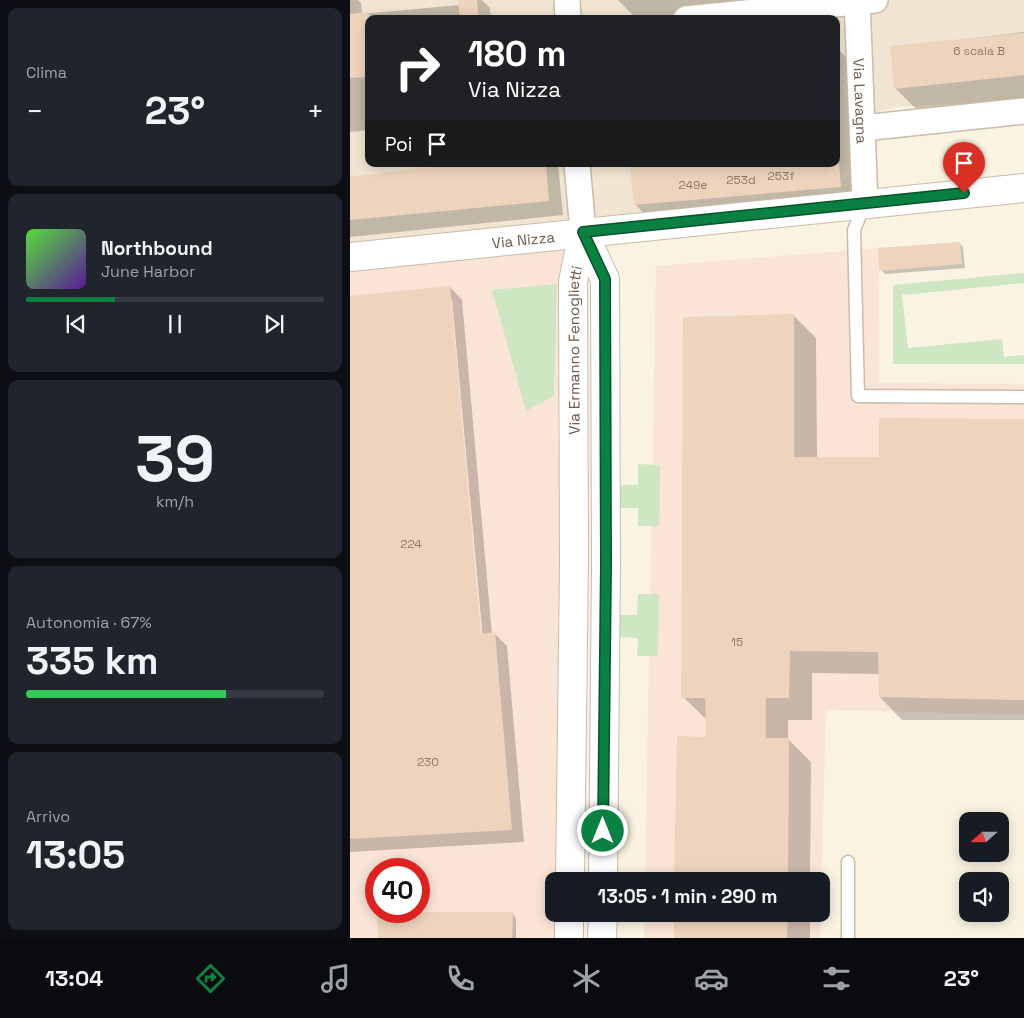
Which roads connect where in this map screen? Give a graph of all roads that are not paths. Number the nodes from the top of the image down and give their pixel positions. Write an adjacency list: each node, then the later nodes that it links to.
1 (567, 0): 3 (street)
2 (863, 1): 4 (street); 6 (street, Via Lavagna)
3 (568, 15)
4 (725, 15)
5 (1024, 111): 6 (street)
6 (863, 128): 9 (street, Via Lavagna)
7 (578, 167): 10 (street)
8 (1024, 188): 9 (street, Via Nizza)
9 (865, 203): 10 (street, Via Nizza); 12 (lane)
10 (583, 232): 11 (street, Via Nizza); 14 (street, Via Ermanno Fenoglietti); 15 (street, Via Ermanno Fenoglietti)
11 (350, 257)
12 (1024, 397)
13 (848, 862): 20 (lane)
14 (570, 872)
15 (603, 872)
16 (569, 922): 18 (street)
17 (603, 922): 19 (street)
18 (569, 938)
19 (602, 938)
20 (848, 938)

